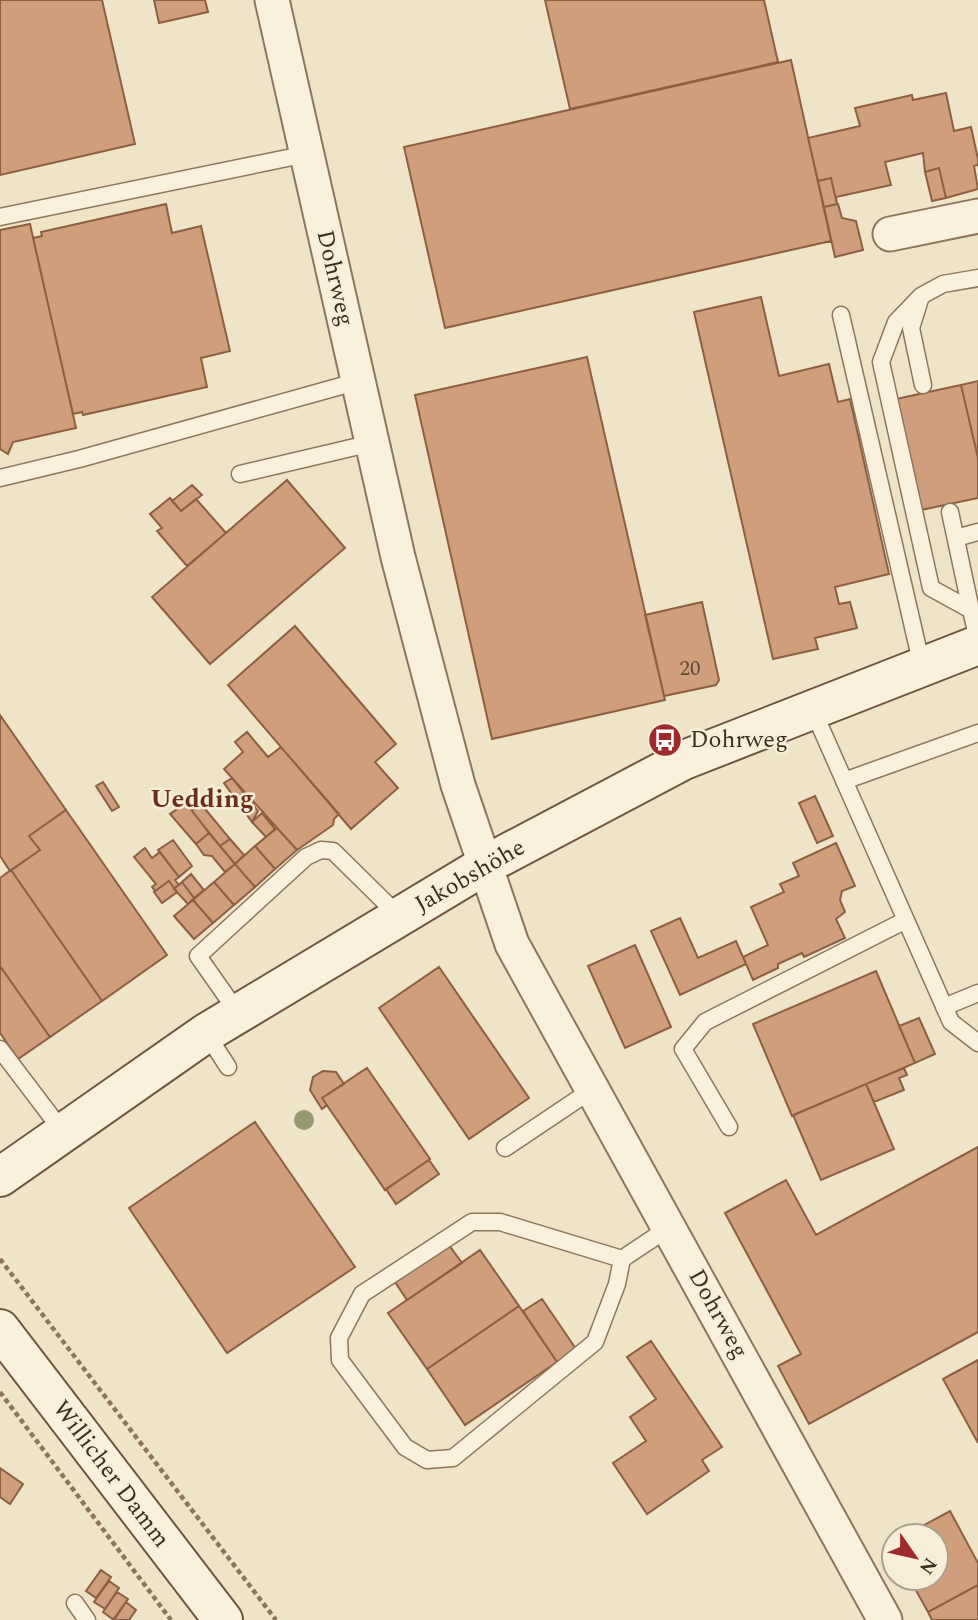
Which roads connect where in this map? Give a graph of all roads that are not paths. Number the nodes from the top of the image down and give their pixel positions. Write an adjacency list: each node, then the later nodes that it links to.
1 (271, 0): 2 (street, Dohrweg)
2 (307, 154): 4 (lane); 9 (street, Dohrweg)
3 (978, 216): 5 (street)
4 (0, 217)
5 (890, 234)
6 (978, 278): 7 (lane)
7 (921, 296): 10 (lane); 17 (lane)
8 (841, 315): 18 (lane)
9 (359, 381): 11 (street, Dohrweg); 13 (lane)
10 (923, 385)
11 (372, 443): 12 (lane); 22 (street, Dohrweg)
12 (240, 474)
13 (0, 478)
14 (950, 512): 16 (lane)
15 (978, 532): 16 (lane)
16 (956, 538): 17 (lane)
17 (976, 632): 18 (street, Jakobshöhe)
18 (922, 666): 19 (street, Jakobshöhe)
19 (812, 708): 21 (lane); 22 (street, Jakobshöhe)
20 (978, 733): 21 (lane)
21 (844, 781): 24 (lane)
22 (487, 864): 23 (street, Jakobshöhe); 32 (street, Dohrweg)
23 (400, 916): 27 (street, Jakobshöhe); 27 (lane)
24 (906, 920): 26 (lane); 33 (lane)
25 (978, 993): 26 (lane)
26 (944, 1007): 29 (lane)
27 (238, 1013): 28 (street, Jakobshöhe)
28 (206, 1032): 31 (lane); 34 (street, Jakobshöhe)
29 (978, 1043)
30 (0, 1049): 34 (lane)
31 (228, 1067)
32 (593, 1089): 35 (lane); 37 (street, Dohrweg)
33 (729, 1127)
34 (63, 1132): 36 (street, Jakobshöhe)
35 (505, 1148)
36 (0, 1177)
37 (670, 1227): 38 (lane); 43 (street, Dohrweg)
38 (622, 1259): 38 (lane)
39 (0, 1329): 42 (street, Willicher Damm)
40 (75, 1603): 41 (lane)
41 (87, 1620)
42 (223, 1620)
43 (885, 1620)

